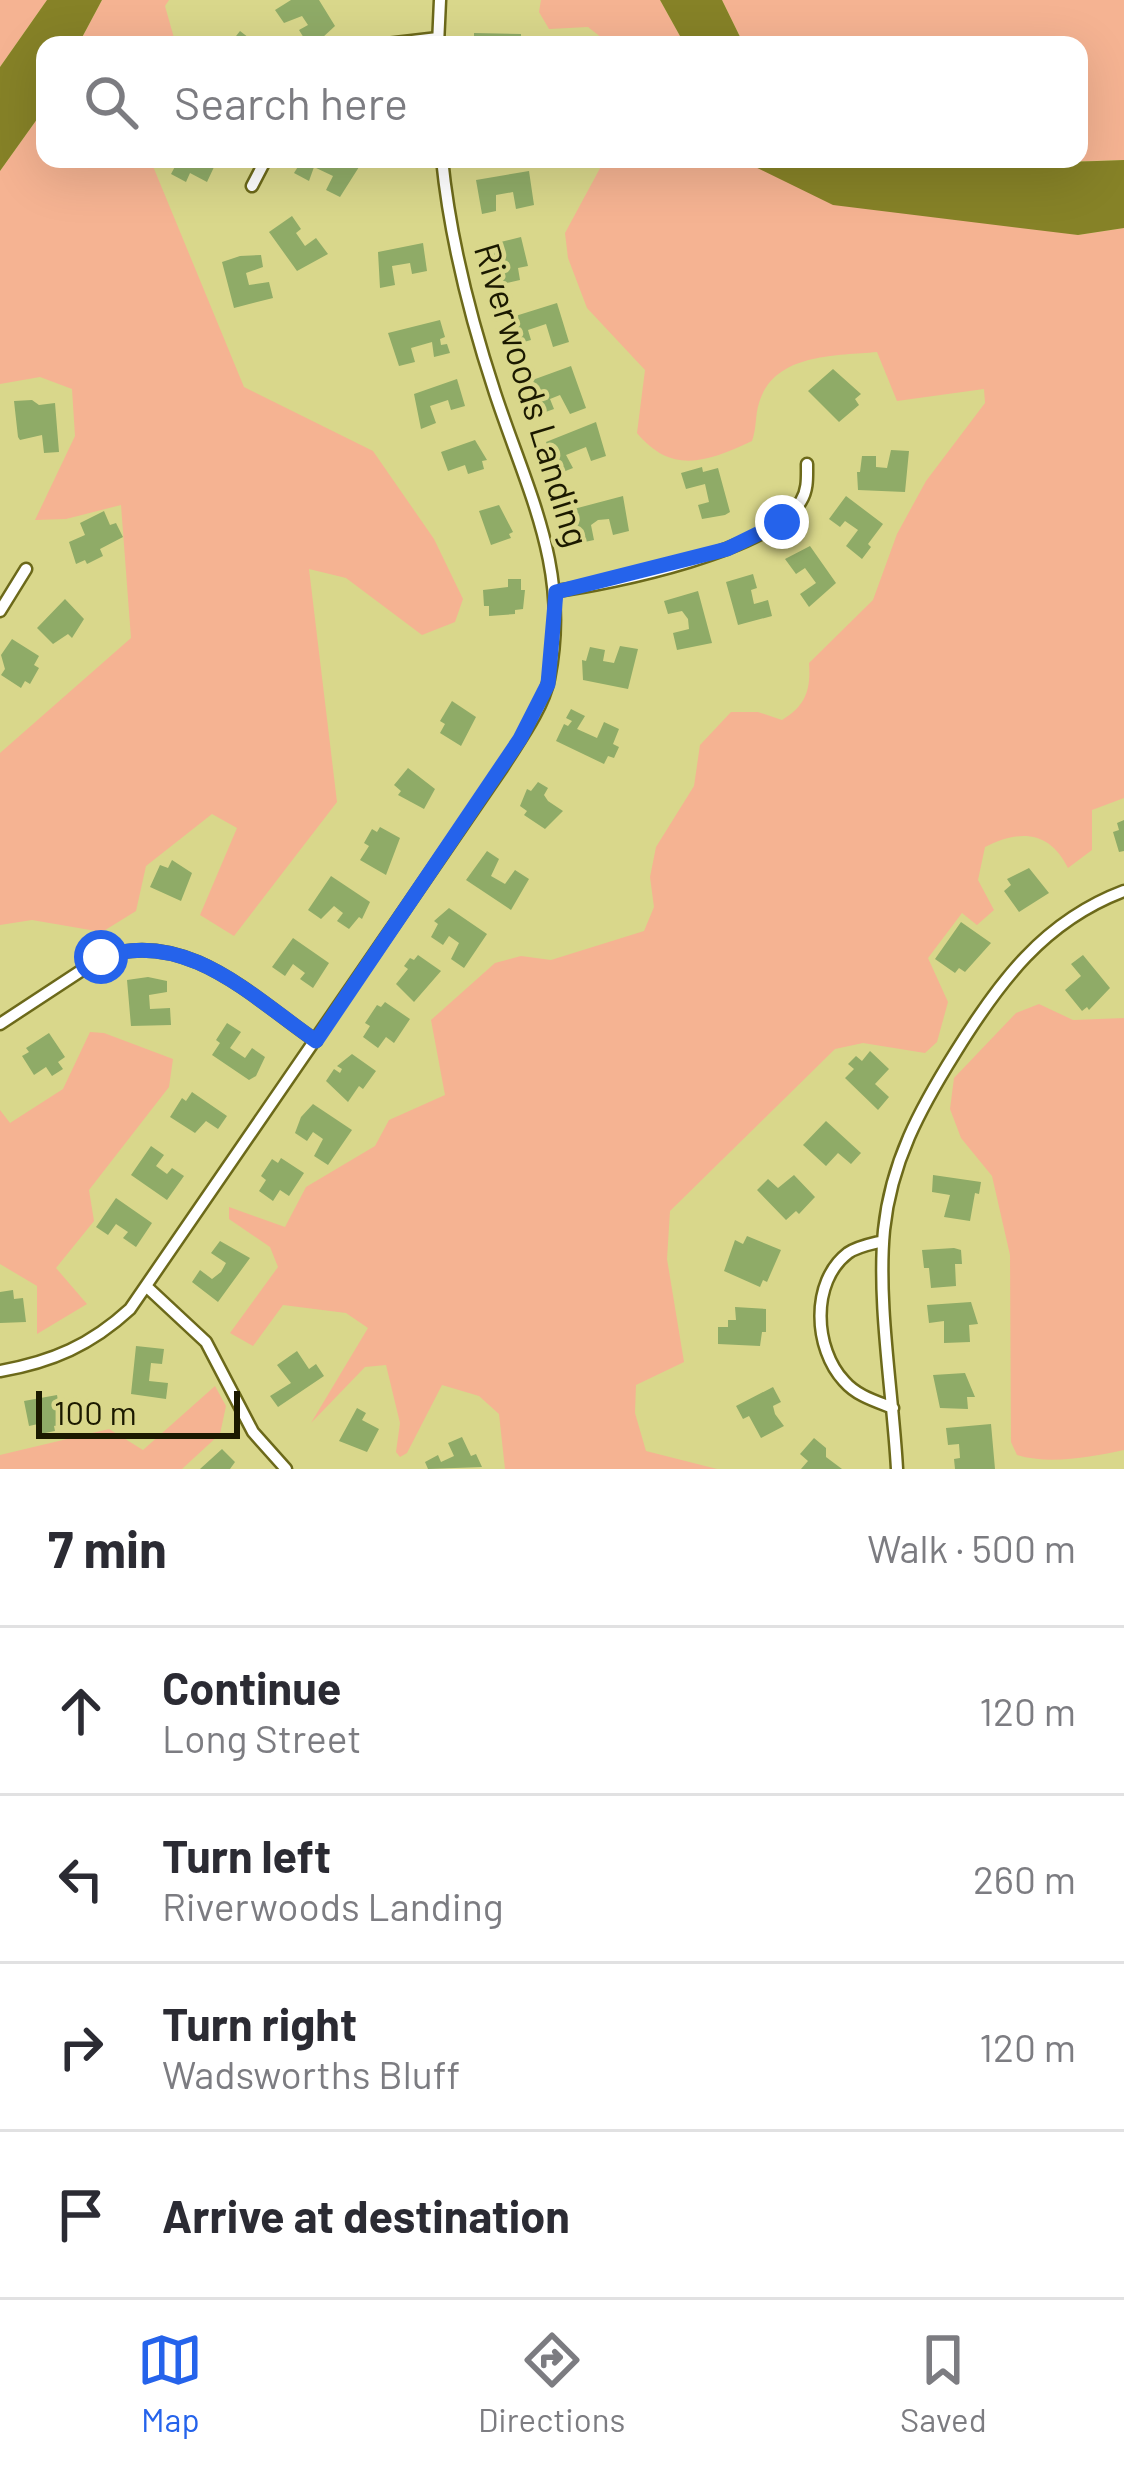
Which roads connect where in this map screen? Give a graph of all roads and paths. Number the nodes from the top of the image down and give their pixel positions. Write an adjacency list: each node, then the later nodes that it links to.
1 (440, 0): 2 (street)
2 (438, 36)
3 (261, 168): 5 (street)
4 (444, 168): 8 (street, Riverwoods Landing)
5 (252, 186)
6 (807, 464): 8 (street)
7 (26, 569): 9 (street)
8 (556, 592): 12 (street, Riverwoods Landing)
9 (0, 611)
10 (1124, 891): 13 (street)
11 (0, 1024): 12 (street)
12 (316, 1041): 14 (street, Riverwoods Landing)
13 (883, 1241): 16 (street); 16 (street)
14 (147, 1287): 15 (street, Riverwoods Landing); 17 (street)
15 (0, 1371)
16 (893, 1408): 18 (street)
17 (286, 1469)
18 (896, 1469)

